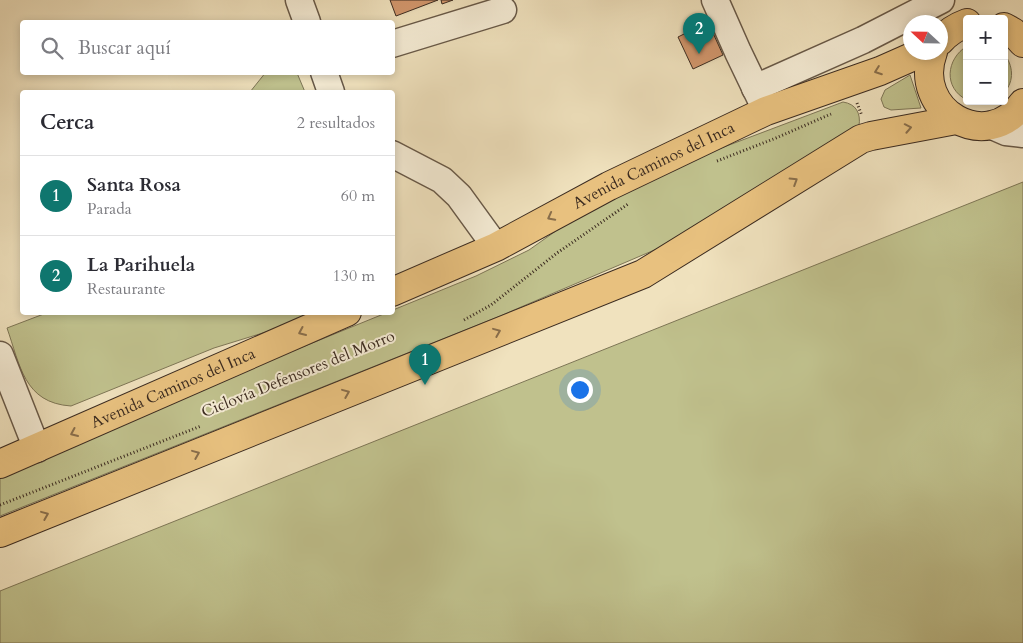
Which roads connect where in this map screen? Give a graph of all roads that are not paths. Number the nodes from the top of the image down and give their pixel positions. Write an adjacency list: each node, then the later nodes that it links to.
1 (299, 0): 5 (street)
2 (716, 0): 15 (street)
3 (941, 0): 15 (street)
4 (503, 10): 11 (street)
5 (306, 20)
6 (1023, 22): 8 (main road)
7 (963, 24): 10 (main road)
8 (1008, 25)
9 (1008, 29): 12 (main road)
10 (948, 34)
11 (395, 43)
12 (1023, 43)
13 (905, 60): 15 (main road, Avenida Caminos del Inca, one-way to 15)
14 (931, 60): 17 (main road)
15 (761, 99): 21 (main road, Avenida Caminos del Inca, one-way to 21)
16 (1023, 103): 18 (main road)
17 (956, 120): 18 (main road); 27 (main road, one-way to 17)
18 (990, 125): 19 (street)
19 (1023, 134)
20 (395, 156): 21 (street)
21 (496, 247): 22 (main road, Avenida Caminos del Inca)
22 (395, 291)
23 (340, 315): 25 (main road, Avenida Caminos del Inca, one-way to 25)
24 (0, 355): 25 (street)
25 (37, 449): 26 (main road, Avenida Caminos del Inca)
26 (0, 464)
27 (0, 533)

